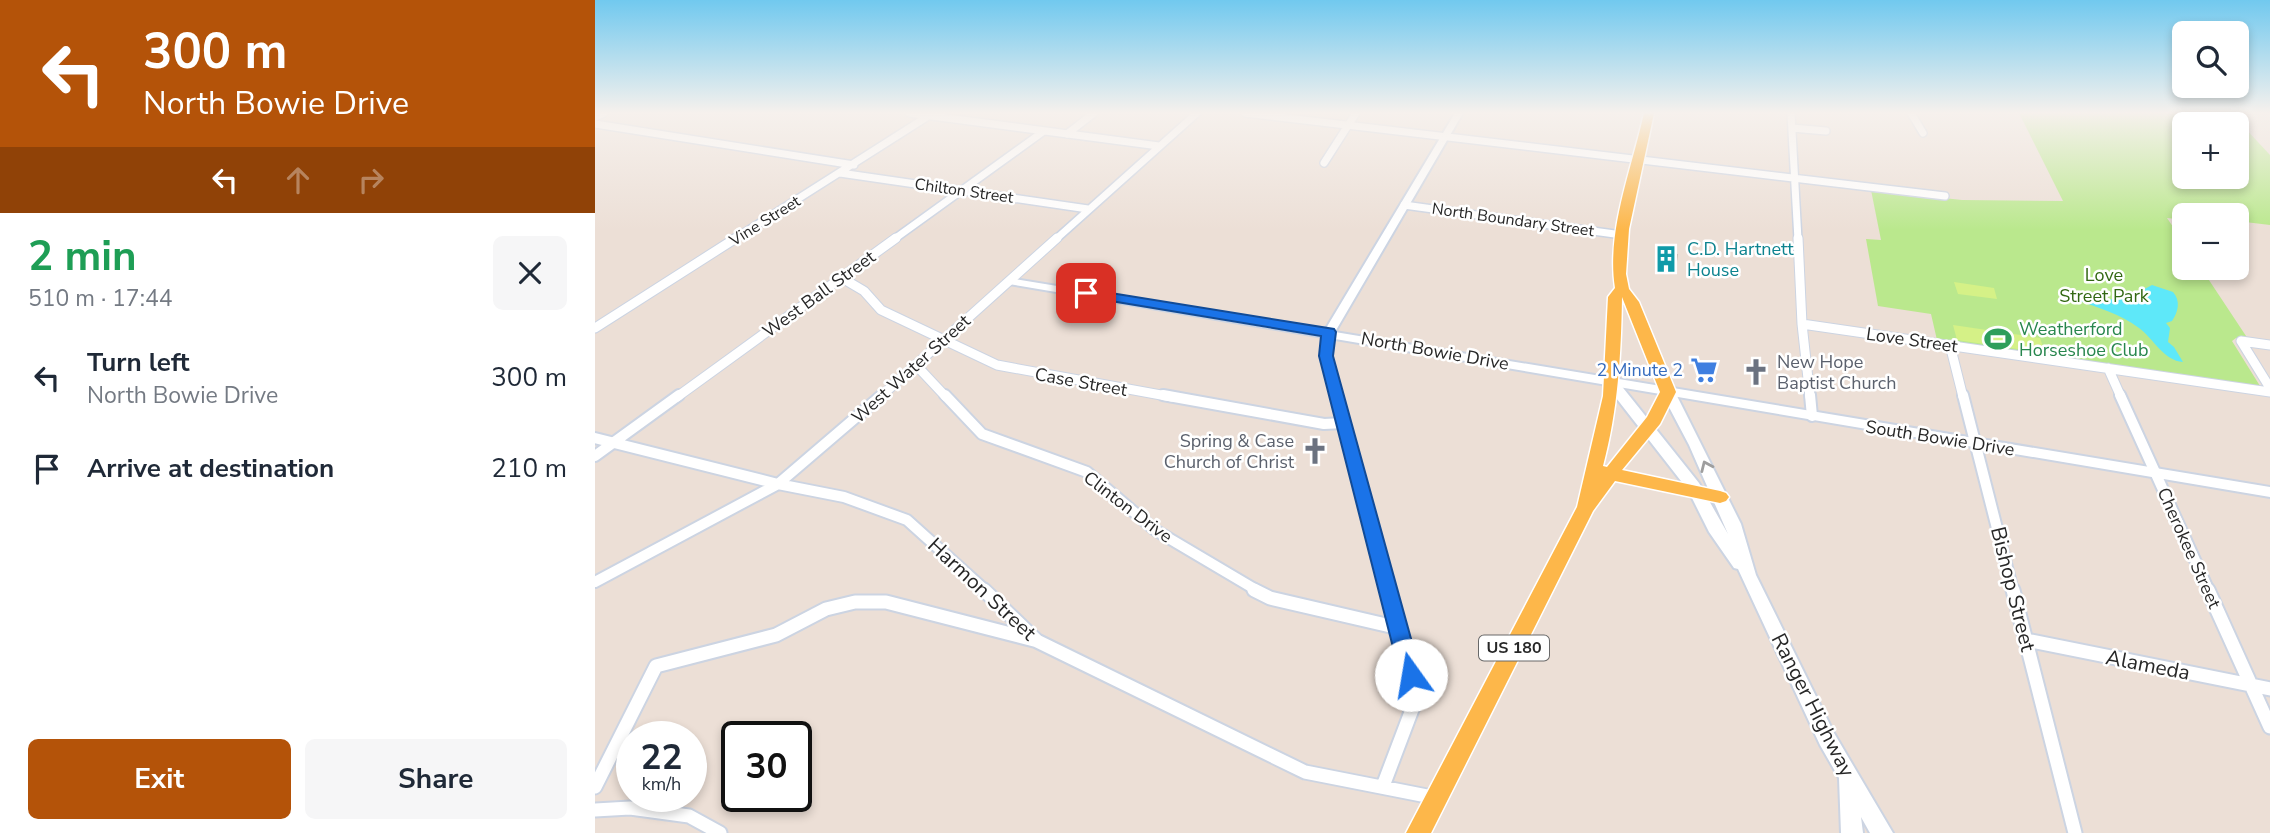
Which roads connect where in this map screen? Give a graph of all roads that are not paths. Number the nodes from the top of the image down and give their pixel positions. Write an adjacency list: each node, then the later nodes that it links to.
1 (771, 152): 12 (street)
2 (874, 152): 12 (street, Vine Street)
3 (1015, 152): 15 (street, West Ball Street)
4 (1152, 152): 18 (street, West Water Street)
5 (1331, 152): 11 (street)
6 (1435, 152): 17 (street)
7 (1565, 152): 10 (street)
8 (1642, 152): 10 (main road)
9 (1793, 152): 14 (street)
10 (1640, 161): 14 (street); 19 (main road)
11 (1324, 163)
12 (854, 165): 13 (street, Vine Street)
13 (841, 173): 15 (street, Chilton Street); 24 (street, Vine Street)
14 (1794, 178): 16 (street); 23 (street)
15 (960, 191): 18 (street, Chilton Street); 20 (street, West Ball Street)
16 (1945, 196)
17 (1404, 205): 19 (street, North Boundary Street); 25 (street)
18 (1088, 209): 21 (street, West Water Street)
19 (1622, 235): 22 (main road)
20 (842, 278): 26 (street, Case Street); 39 (street, West Ball Street)
21 (1009, 281): 25 (street, North Bowie Drive); 26 (street, West Water Street)
22 (1626, 315): 27 (main road); 32 (main road)
23 (1803, 324): 28 (street, Love Street); 35 (street)
24 (595, 328)
25 (1329, 332): 32 (street, North Bowie Drive); 36 (street)
26 (942, 340): 30 (street, West Water Street); 36 (street, Case Street)
27 (1647, 345): 34 (main road)
28 (1950, 345): 31 (street, Love Street); 40 (street, Bishop Street)
29 (2270, 345): 33 (street)
30 (916, 365): 44 (street, West Water Street); 50 (street, Clinton Drive)
31 (2108, 368): 33 (street, Love Street); 43 (street, Cherokee Street)
32 (1611, 382): 34 (street, South Bowie Drive); 37 (main road, Ranger Highway); 42 (main road)
33 (2270, 390)
34 (1668, 392): 35 (street, South Bowie Drive); 37 (main road, US 180); 47 (main road, Ranger Highway, one-way to 34)
35 (1812, 416): 40 (street, South Bowie Drive)
36 (1343, 423): 50 (street)
37 (1648, 427): 42 (main road, US 180); 46 (main road, Ranger Highway)
38 (595, 438): 39 (street, Harmon Street)
39 (613, 442): 41 (street, West Ball Street); 44 (street, Harmon Street)
40 (1976, 444): 43 (street, South Bowie Drive); 51 (street, Bishop Street)
41 (595, 456)
42 (1603, 472): 46 (main road); 59 (main road, US 180)
43 (2155, 473): 45 (street, South Bowie Drive); 53 (street, Cherokee Street)
44 (778, 484): 49 (street, West Water Street); 52 (street, Harmon Street)
45 (2270, 492)
46 (1697, 493): 47 (main road); 48 (main road, Ranger Highway)
47 (1720, 497): 48 (main road, Ranger Highway)
48 (1748, 575): 56 (main road, Ranger Highway)
49 (595, 582)
50 (1399, 628): 57 (street)
51 (2026, 640): 53 (street, Alameda); 65 (street, Bishop Street)
52 (1037, 641): 57 (street, Harmon Street); 58 (street)
53 (2251, 686): 54 (street, Alameda); 55 (street, Cherokee Street)
54 (2270, 689)
55 (2270, 727)
56 (1848, 775): 63 (main road); 64 (main road, Ranger Highway)
57 (1383, 786): 59 (street, Harmon Street)
58 (595, 787)
59 (1438, 798): 62 (main road, US 180)
60 (595, 810): 61 (street)
61 (720, 833)
62 (1418, 833)
63 (1852, 833)
64 (1882, 833)
65 (2075, 833)

